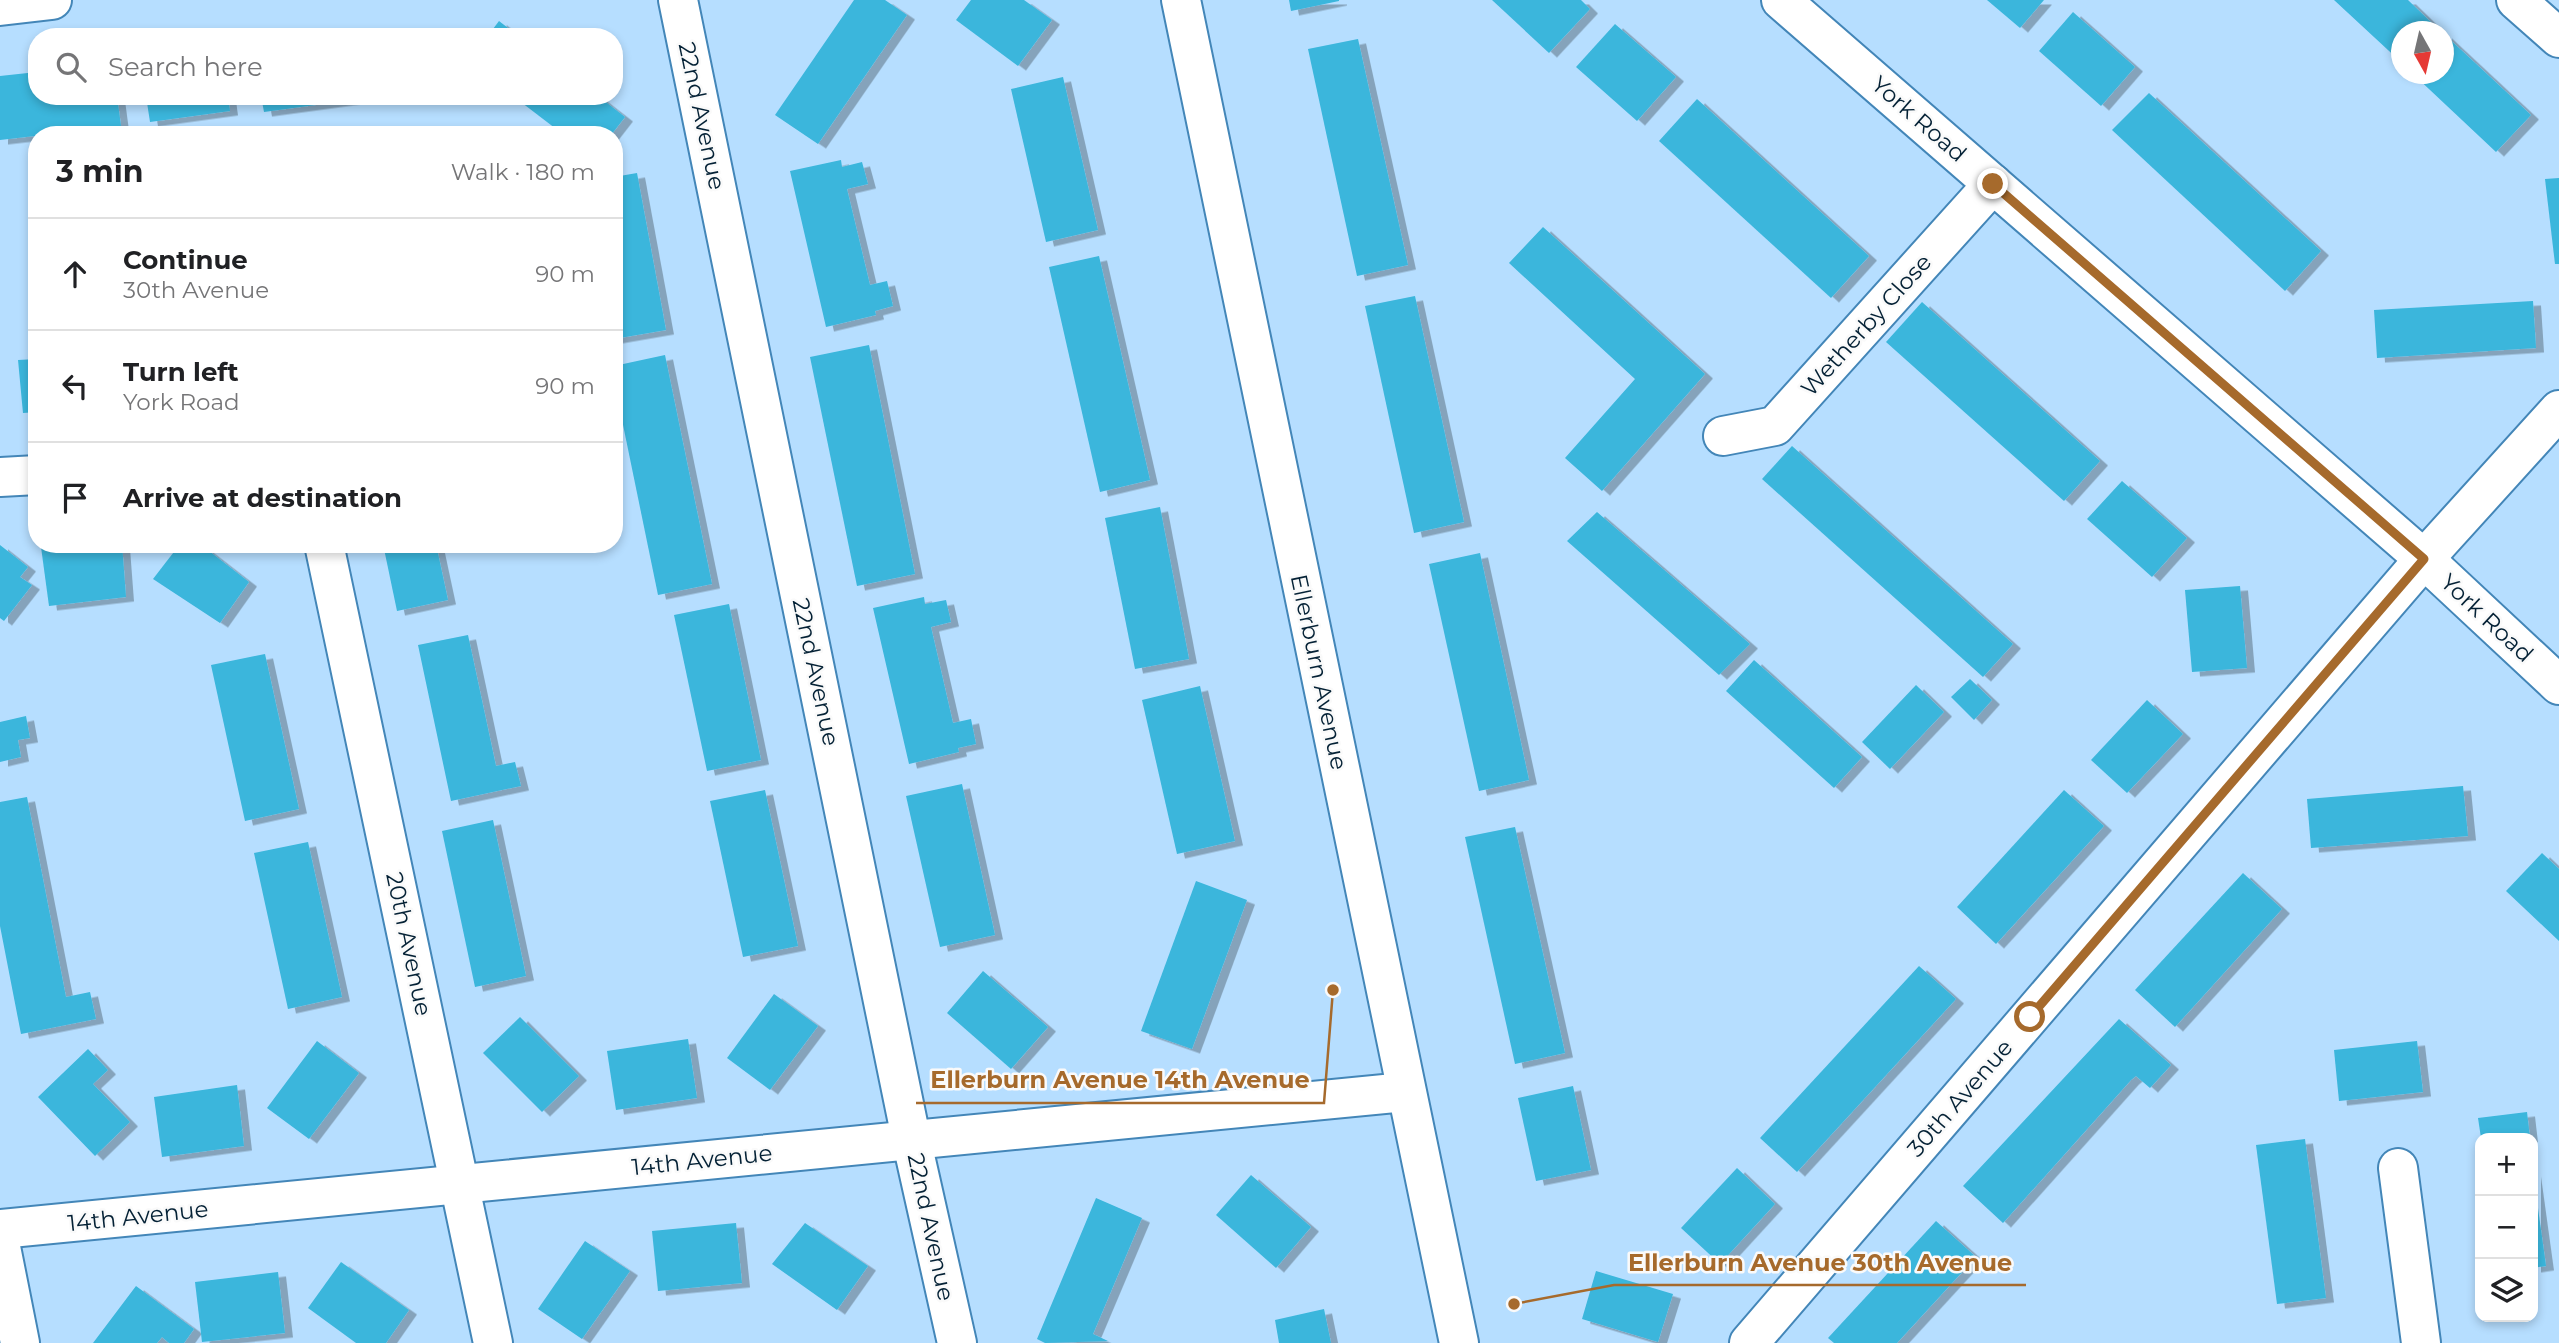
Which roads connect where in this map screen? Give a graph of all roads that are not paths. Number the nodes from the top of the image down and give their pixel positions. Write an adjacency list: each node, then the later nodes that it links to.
1 (52, 0): 6 (street)
2 (678, 0): 17 (street, 22nd Avenue)
3 (1181, 0): 16 (street, Ellerburn Avenue)
4 (1781, 0): 8 (street, York Road)
5 (2516, 0): 7 (street)
6 (0, 6)
7 (2559, 38)
8 (1993, 184): 10 (street, Wetherby Close); 14 (street, York Road)
9 (2559, 410): 14 (street, 30th Avenue)
10 (1723, 436)
11 (28, 475): 12 (street)
12 (0, 477)
13 (326, 553): 19 (street, 20th Avenue)
14 (2424, 559): 15 (street, York Road); 26 (street, 30th Avenue)
15 (2559, 685)
16 (1405, 1092): 17 (street, 14th Avenue); 25 (street, Ellerburn Avenue)
17 (911, 1138): 19 (street, 14th Avenue); 24 (street, 22nd Avenue)
18 (2398, 1168): 27 (street)
19 (460, 1185): 20 (street, 14th Avenue); 23 (street, 20th Avenue)
20 (0, 1230)
21 (0, 1242): 22 (street)
22 (20, 1343)
23 (493, 1343)
24 (957, 1343)
25 (1459, 1343)
26 (1749, 1343)
27 (2421, 1343)

